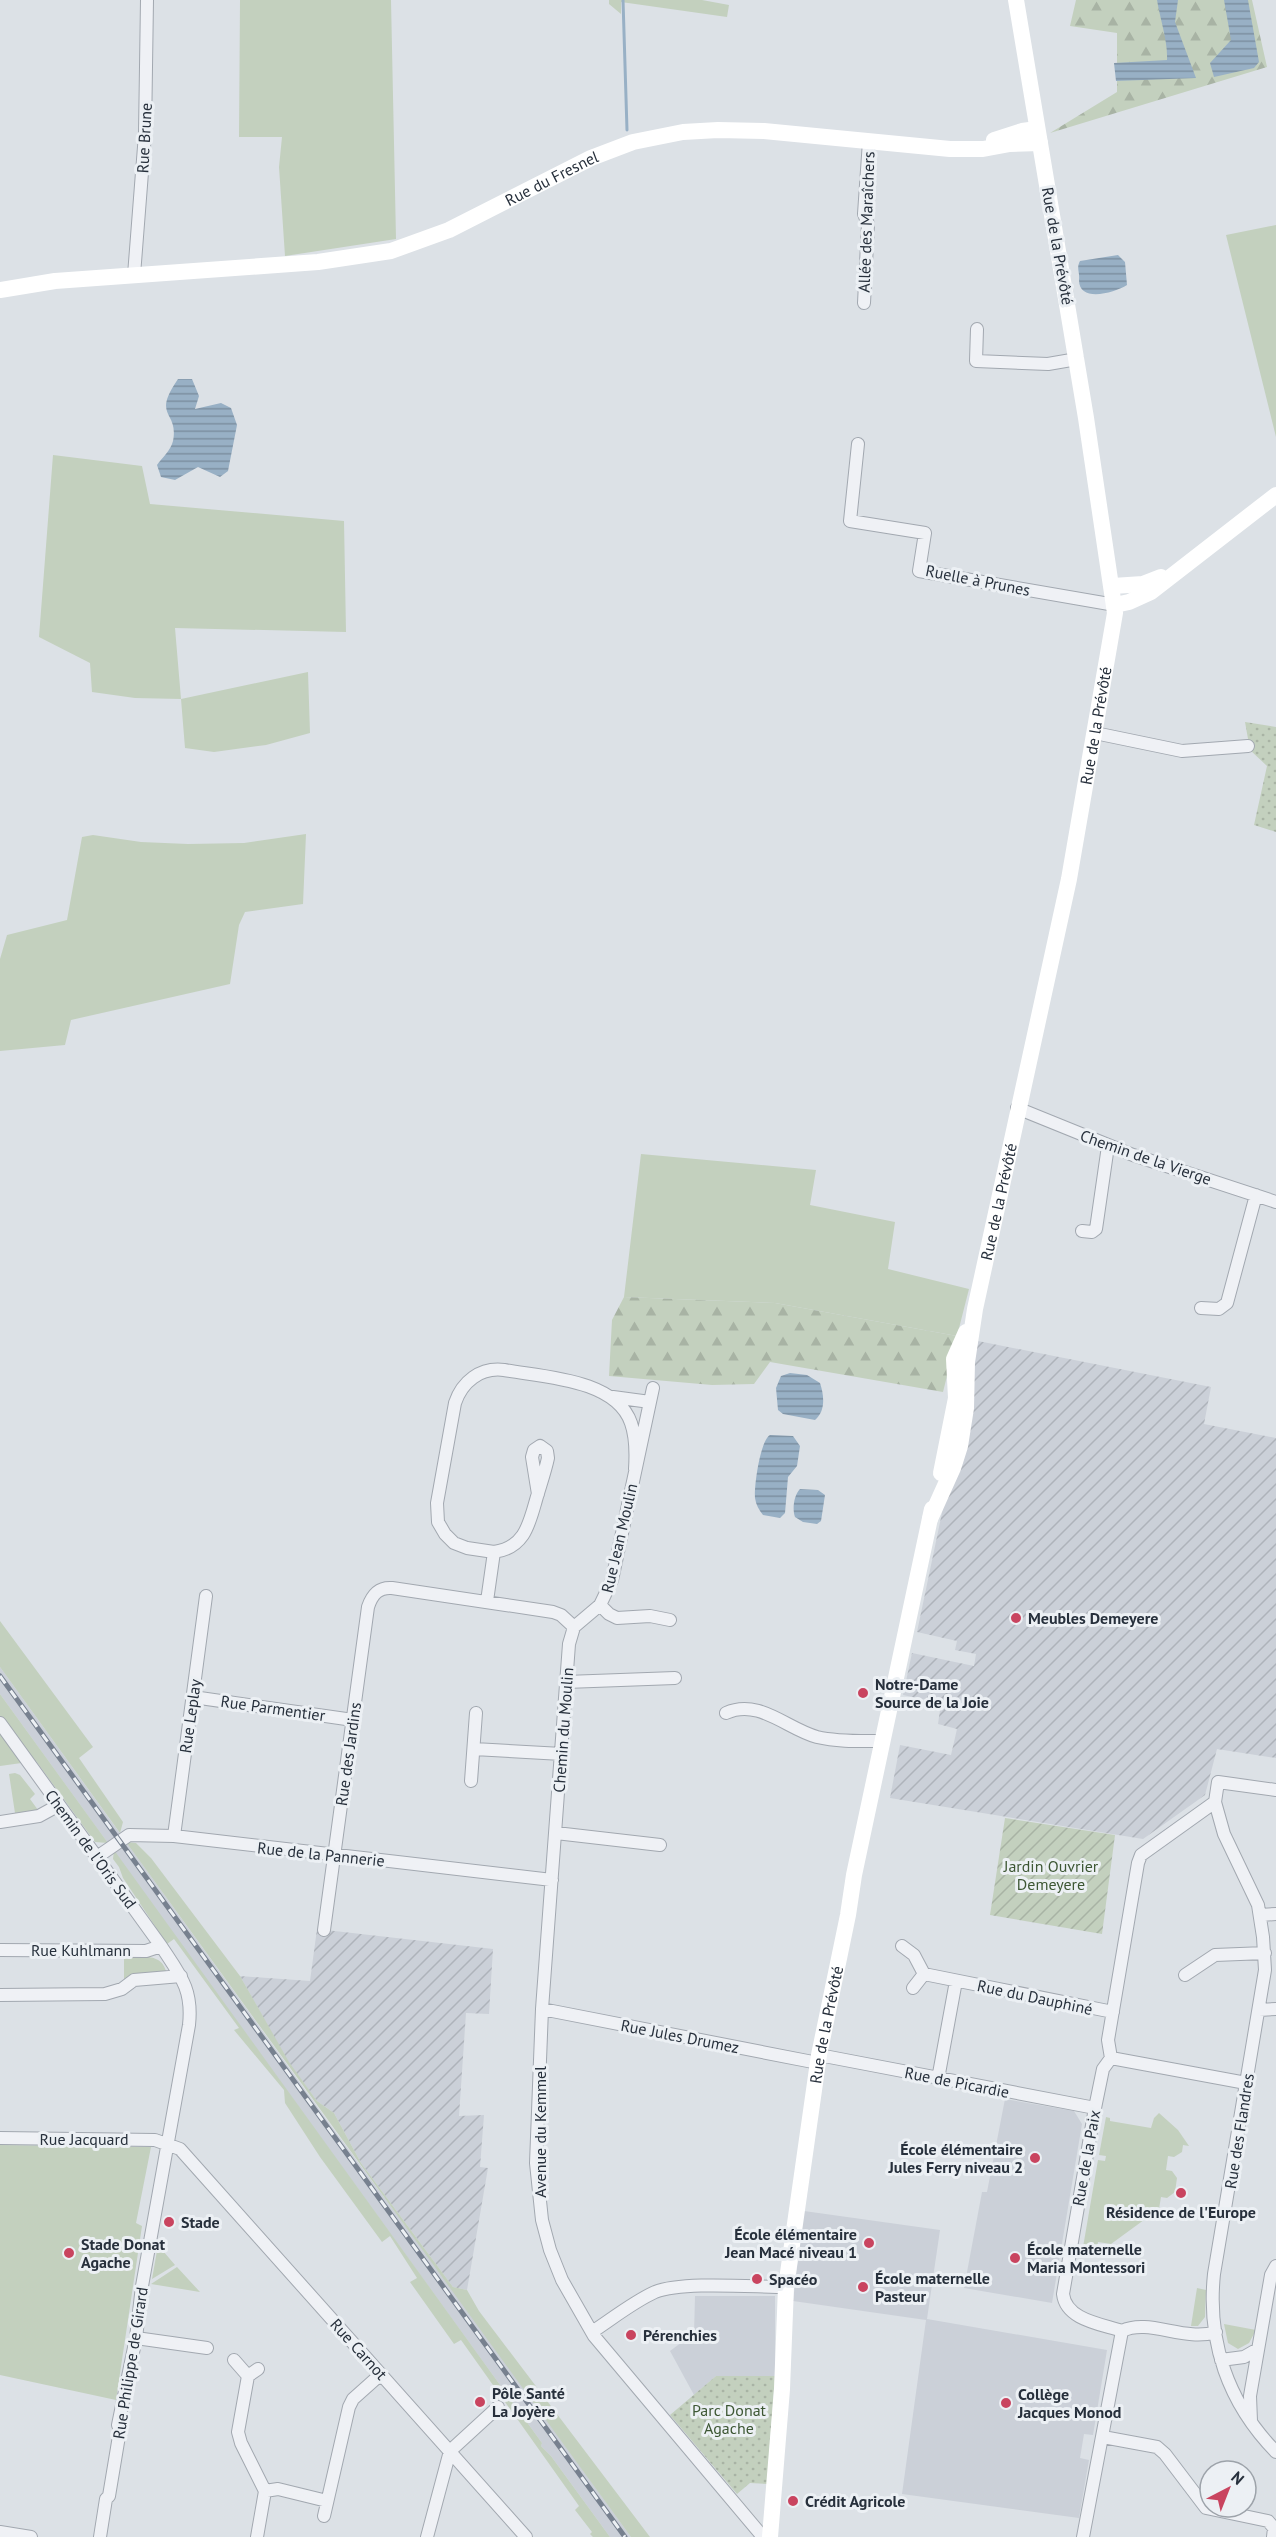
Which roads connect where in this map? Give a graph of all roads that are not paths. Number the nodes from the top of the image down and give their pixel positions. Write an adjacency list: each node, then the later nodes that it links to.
1 (147, 0): 5 (street, Rue Brune)
2 (1016, 0): 3 (street, Rue de la Prévôté)
3 (1039, 137): 4 (street, Rue du Fresnel); 9 (street, Rue de la Prévôté)
4 (869, 141): 5 (street, Rue du Fresnel); 7 (street, Allée des Maraîchers)
5 (134, 275): 6 (street, Rue du Fresnel)
6 (0, 290)
7 (864, 303)
8 (977, 329): 9 (street)
9 (1077, 359): 13 (street, Rue de la Prévôté)
10 (858, 444): 14 (street, Ruelle à Prunes)
11 (1276, 495): 12 (street)
12 (1218, 539): 13 (street); 14 (street)
13 (1113, 585): 14 (street, Rue de la Prévôté)
14 (1115, 605): 15 (street, Rue de la Prévôté)
15 (1095, 733): 16 (street); 17 (street, Rue de la Prévôté)
16 (1248, 746)
17 (1017, 1108): 18 (street, Chemin de la Vierge); 41 (street, Rue de la Prévôté)
18 (1108, 1146): 19 (street, Chemin de la Vierge); 21 (street)
19 (1256, 1195): 20 (street, Chemin de la Vierge); 22 (street)
20 (1276, 1202)
21 (1082, 1231)
22 (1201, 1308)
23 (653, 1388): 25 (street, Rue Jean Moulin)
24 (612, 1397): 25 (street, Rue Jean Moulin); 26 (street, Rue Jean Moulin); 28 (street, Rue Jean Moulin)
25 (650, 1402): 26 (street, Rue Jean Moulin)
26 (635, 1469): 31 (street, Rue Jean Moulin)
27 (538, 1494): 28 (street)
28 (494, 1552): 30 (street)
29 (206, 1596): 36 (street, Rue Leplay)
30 (487, 1601): 33 (street); 39 (street, Rue des Jardins)
31 (600, 1605): 32 (street); 33 (street)
32 (670, 1620)
33 (574, 1627): 35 (street, Chemin du Moulin)
34 (675, 1678): 35 (street)
35 (566, 1682): 43 (street, Chemin du Moulin)
36 (193, 1697): 39 (street, Rue Parmentier); 50 (street, Rue Leplay)
37 (476, 1713): 42 (street)
38 (726, 1713): 41 (street)
39 (353, 1720): 52 (street, Rue des Jardins)
40 (0, 1724): 47 (street, Chemin de l'Oris Sud)
41 (882, 1741): 73 (street, Rue de la Prévôté)
42 (474, 1749): 43 (street); 44 (street)
43 (562, 1754): 49 (street, Chemin du Moulin)
44 (471, 1781)
45 (1276, 1790): 46 (street)
46 (1215, 1802): 56 (street, Rue des Flandres); 71 (street, Rue de la Paix)
47 (59, 1805): 48 (street); 53 (street, Chemin de l'Oris Sud)
48 (0, 1822)
49 (556, 1833): 51 (street); 54 (street, Avenue du Kemmel)
50 (174, 1836): 52 (street, Rue de la Pannerie); 53 (street, Rue de la Pannerie)
51 (660, 1845)
52 (333, 1856): 54 (street, Rue de la Pannerie); 57 (street, Rue des Jardins)
53 (97, 1857): 58 (street, Chemin de l'Oris Sud)
54 (552, 1880): 68 (street, Avenue du Kemmel)
55 (1276, 1914): 56 (street)
56 (1260, 1915): 61 (street, Rue des Flandres)
57 (324, 1930)
58 (161, 1946): 60 (street, Rue Kuhlmann); 64 (street, Chemin de l'Oris Sud)
59 (902, 1946): 62 (street)
60 (0, 1950)
61 (1264, 1953): 63 (street); 70 (street, Rue des Flandres)
62 (924, 1974): 65 (street, Rue du Dauphiné); 66 (street)
63 (1185, 1975)
64 (181, 1976): 67 (street); 78 (street, Rue Philippe de Girard)
65 (956, 1981): 71 (street, Rue du Dauphiné); 74 (street)
66 (913, 1988)
67 (0, 1995)
68 (542, 2009): 73 (street, Rue Jules Drumez); 84 (street, Avenue du Kemmel)
69 (1276, 2009): 70 (street)
70 (1259, 2010): 75 (street, Rue des Flandres)
71 (1113, 2012): 72 (street, Rue de la Paix)
72 (1111, 2058): 75 (street); 76 (street, Rue de la Paix)
73 (819, 2059): 74 (street, Rue de Picardie); 82 (street, Rue de la Prévôté)
74 (938, 2079): 76 (street, Rue de Picardie)
75 (1246, 2083): 85 (street, Rue des Flandres)
76 (1095, 2108): 83 (street, Rue de la Paix)
77 (0, 2138): 78 (street, Rue Jacquard)
78 (168, 2143): 79 (street, Rue Carnot); 80 (street, Rue Philippe de Girard)
79 (192, 2161): 80 (street); 93 (street, Rue Carnot)
80 (164, 2167): 86 (street, Rue Philippe de Girard)
81 (1276, 2266): 88 (street)
82 (786, 2286): 84 (street); 109 (street, Rue de la Prévôté)
83 (1122, 2331): 85 (street); 96 (street)
84 (592, 2332): 108 (street, Avenue du Kemmel)
85 (1216, 2332): 91 (street, Rue des Flandres)
86 (135, 2338): 87 (street); 104 (street, Rue Philippe de Girard)
87 (207, 2348)
88 (1258, 2349): 89 (street); 92 (street)
89 (1244, 2357): 91 (street); 92 (street)
90 (234, 2360): 99 (street)
91 (1221, 2360): 95 (street, Rue des Flandres)
92 (1255, 2366): 95 (street)
93 (381, 2374): 97 (street, Rue Carnot); 100 (street)
94 (498, 2407): 97 (street)
95 (1252, 2422): 98 (street, Rue des Flandres)
96 (1103, 2437): 110 (street); 111 (street)
97 (450, 2451): 106 (street); 107 (street, Rue Carnot)
98 (1276, 2452)
99 (265, 2491): 100 (street); 105 (street)
100 (327, 2501): 101 (street)
101 (324, 2516)
102 (0, 2532): 103 (street)
103 (31, 2537)
104 (100, 2537)
105 (257, 2537)
106 (427, 2537)
107 (526, 2537)
108 (763, 2537)
109 (770, 2537)
110 (1083, 2537)
111 (1273, 2537)

